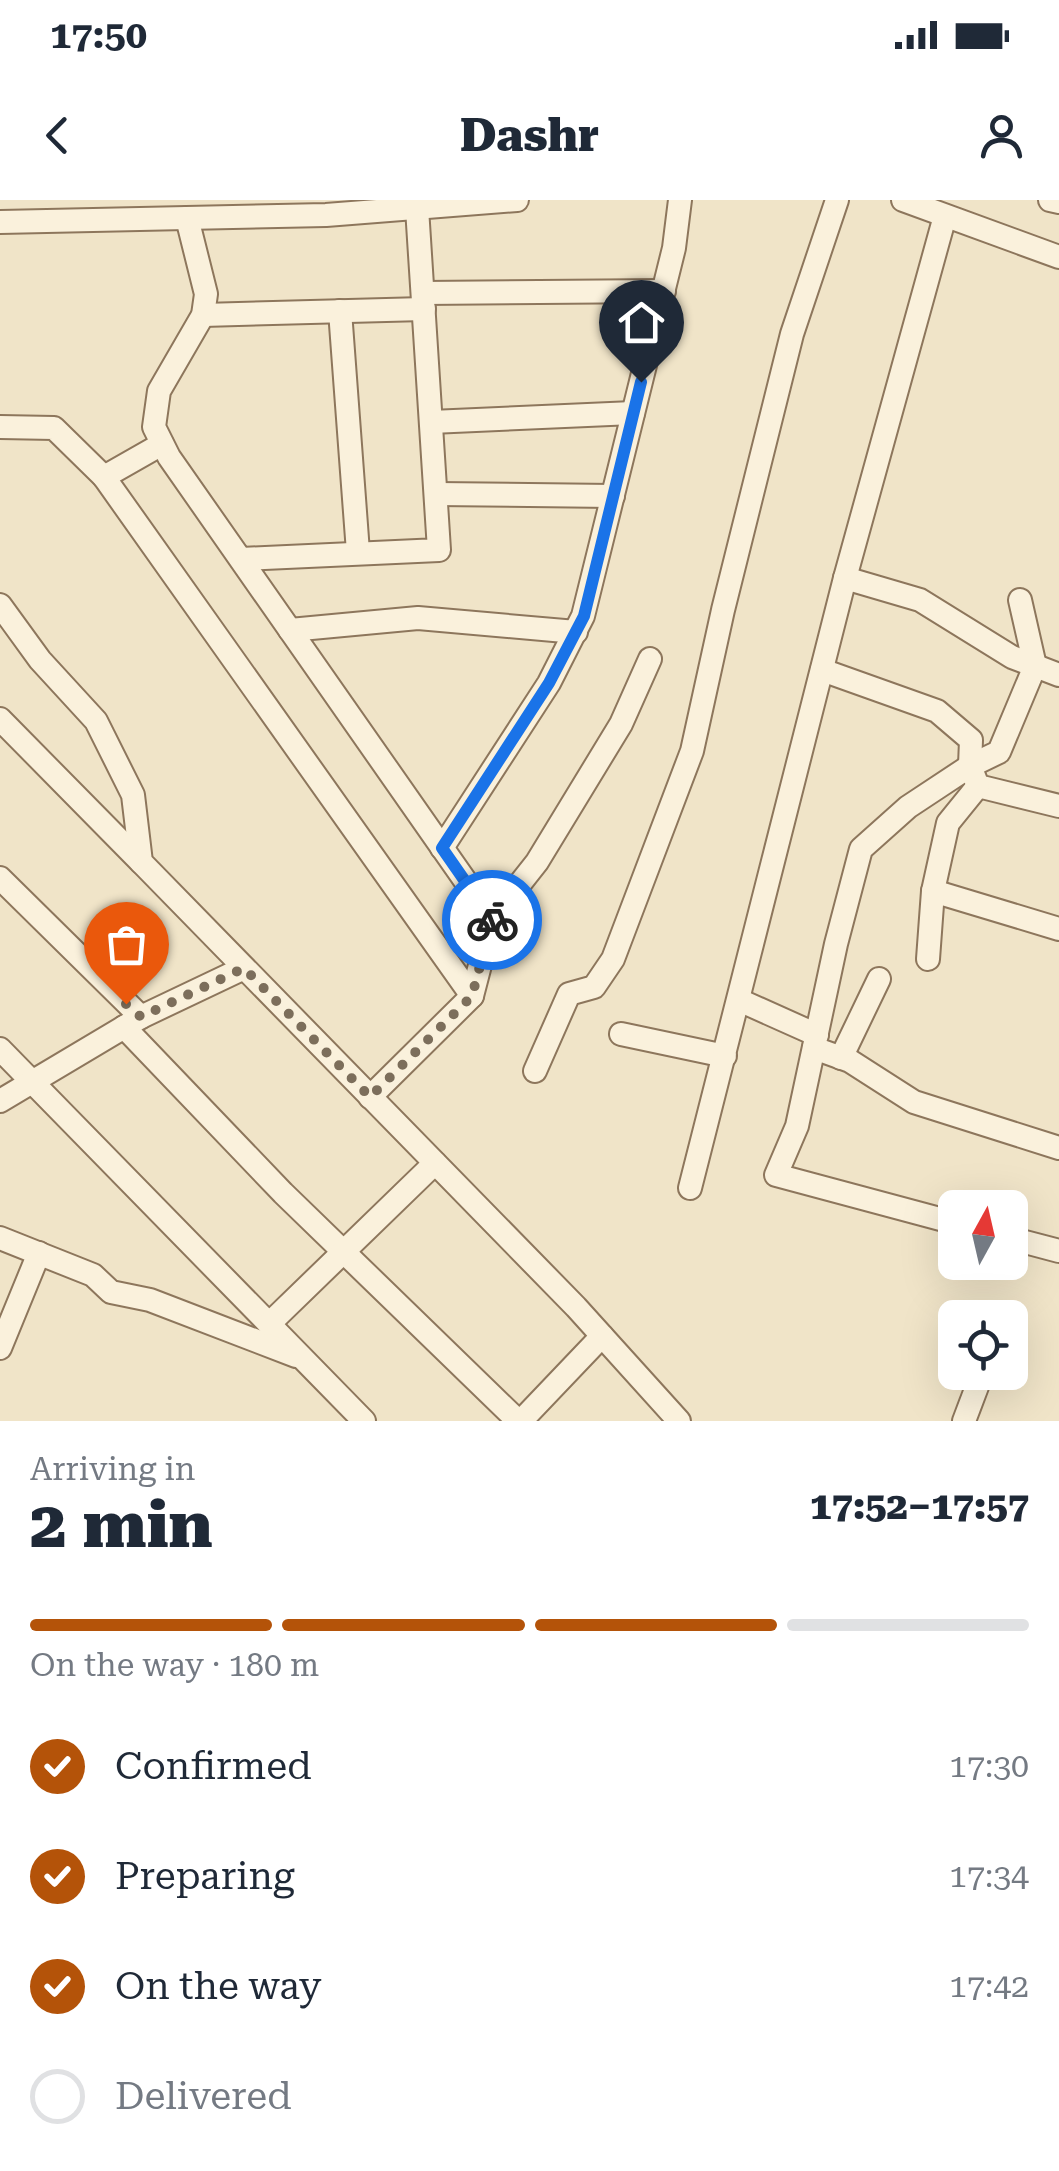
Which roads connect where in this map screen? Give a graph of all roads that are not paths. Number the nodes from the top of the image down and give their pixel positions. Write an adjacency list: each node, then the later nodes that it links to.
1 (517, 200): 7 (street)
2 (680, 200): 12 (street)
3 (836, 200): 54 (street)
4 (903, 200): 8 (street)
5 (1050, 200): 6 (street)
6 (1059, 202)
7 (417, 208): 9 (street); 13 (street)
8 (945, 216): 11 (street); 25 (street)
9 (187, 218): 10 (street); 15 (street)
10 (0, 222)
11 (1059, 257)
12 (664, 291): 13 (street); 16 (street)
13 (423, 301): 14 (street); 17 (street)
14 (340, 311): 15 (street); 23 (street)
15 (203, 315): 19 (street)
16 (634, 413): 17 (street); 22 (street)
17 (431, 422): 21 (street)
18 (0, 427): 20 (street)
19 (162, 444): 20 (street); 24 (street)
20 (104, 477): 46 (street)
21 (436, 494): 22 (street); 23 (street)
22 (613, 496): 29 (street)
23 (358, 552): 24 (street)
24 (240, 560): 28 (street)
25 (846, 578): 31 (street); 32 (street)
26 (1020, 600): 31 (street)
27 (0, 605): 38 (street)
28 (290, 630): 29 (street); 37 (street)
29 (576, 632): 37 (street)
30 (650, 659): 41 (street)
31 (1035, 666): 33 (street); 35 (street)
32 (822, 670): 35 (street); 47 (street)
33 (1059, 675)
34 (0, 720): 38 (street)
35 (974, 776): 36 (street); 40 (street); 50 (street)
36 (1059, 806)
37 (442, 848): 41 (street)
38 (141, 862): 44 (street)
39 (0, 878): 48 (street)
40 (934, 891): 42 (street); 43 (street)
41 (492, 919): 46 (street)
42 (1059, 930)
43 (928, 960)
44 (244, 968): 48 (street); 56 (street)
45 (878, 979): 53 (street)
46 (472, 996): 56 (street)
47 (739, 1000): 50 (street); 52 (street)
48 (132, 1022): 55 (street); 65 (street)
49 (621, 1034): 52 (street)
50 (816, 1042): 53 (street); 61 (street)
51 (0, 1049): 55 (street)
52 (725, 1056): 60 (street)
53 (841, 1058): 58 (street)
54 (535, 1071)
55 (32, 1082): 57 (street); 67 (street)
56 (370, 1097): 59 (street)
57 (0, 1102)
58 (1059, 1148)
59 (435, 1163): 65 (street); 68 (street)
60 (690, 1188)
61 (938, 1218)
62 (0, 1238): 66 (street)
63 (1028, 1243): 64 (street)
64 (1059, 1251)
65 (343, 1252): 67 (street); 73 (street)
66 (39, 1254): 69 (street); 70 (street)
67 (269, 1324): 70 (street)
68 (602, 1336): 73 (street); 74 (street)
69 (0, 1348)
70 (303, 1358): 72 (street)
71 (976, 1390): 75 (street)
72 (364, 1421)
73 (520, 1421)
74 (679, 1421)
75 (964, 1421)

